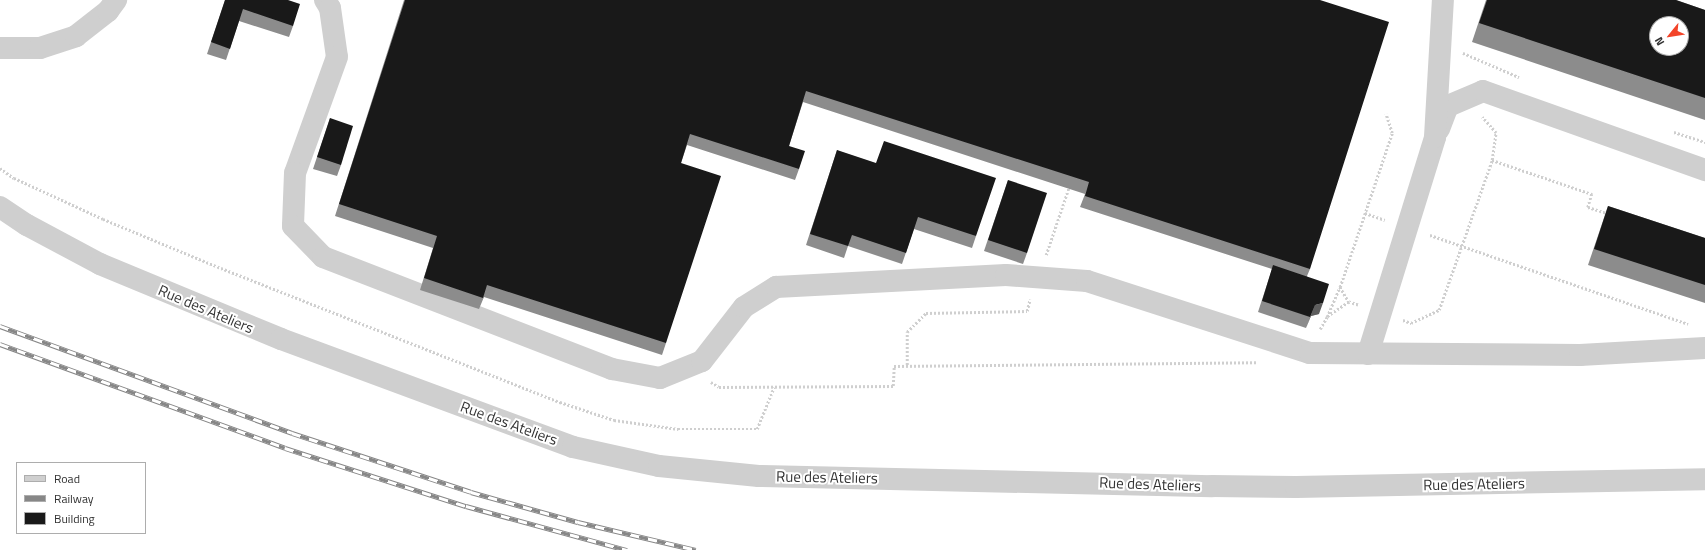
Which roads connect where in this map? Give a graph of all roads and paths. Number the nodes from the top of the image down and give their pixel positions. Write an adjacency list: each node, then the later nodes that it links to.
1 (116, 0): 5 (street)
2 (325, 0): 25 (street)
3 (1443, 0): 9 (street)
4 (1463, 45): 6 (path)
5 (0, 48)
6 (1462, 58)
7 (1464, 99): 9 (street); 10 (path); 12 (street)
8 (1386, 114): 15 (path)
9 (1436, 137): 15 (street)
10 (1492, 160): 14 (path); 16 (path)
11 (0, 168): 26 (path)
12 (1705, 170)
13 (0, 207): 27 (street, Rue des Ateliers)
14 (1610, 214)
15 (1407, 227): 16 (path); 23 (street)
16 (1462, 246): 20 (path)
17 (1340, 287): 18 (path)
18 (1349, 302)
19 (1327, 317): 22 (path)
20 (1690, 325)
21 (1705, 348): 23 (street)
22 (1310, 354): 23 (street); 25 (street)
23 (1368, 354)
24 (1263, 362): 26 (path)
25 (688, 366): 26 (path)
26 (774, 387)
27 (1705, 479)

